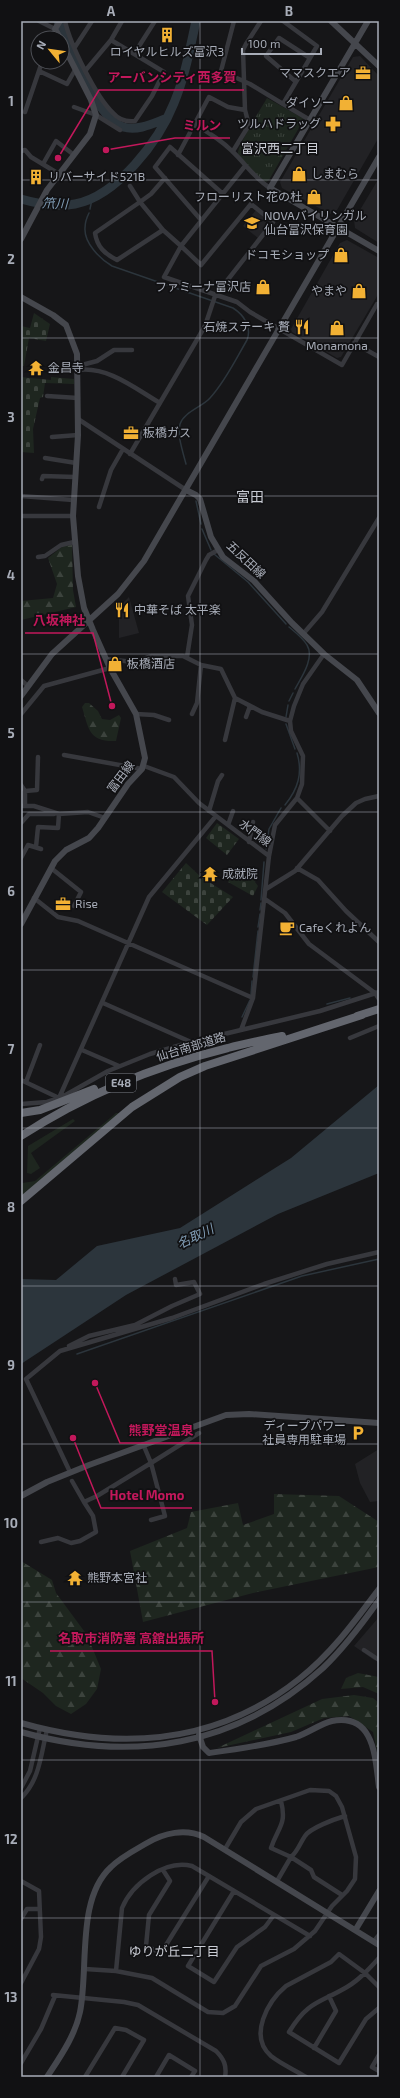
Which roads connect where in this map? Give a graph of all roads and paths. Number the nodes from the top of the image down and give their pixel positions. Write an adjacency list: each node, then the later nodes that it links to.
1 (39, 21): 12 (street)
2 (60, 21): 12 (street)
3 (65, 21): 15 (street)
4 (92, 21): 15 (street)
5 (122, 21): 13 (street)
6 (155, 21): 16 (street)
7 (234, 21): 24 (street)
8 (262, 21): 24 (street)
9 (283, 21): 17 (street)
10 (331, 21): 14 (street)
11 (368, 21): 14 (street)
12 (56, 28)
13 (111, 40): 16 (street); 22 (street)
14 (355, 44): 19 (street); 30 (street)
15 (75, 47): 22 (street)
16 (134, 54): 22 (street)
17 (310, 58): 23 (street); 23 (street)
18 (70, 60): 20 (street)
19 (379, 66)
20 (75, 70): 21 (street); 29 (street)
21 (39, 71): 28 (street)
22 (85, 71)
23 (295, 81): 25 (street)
24 (244, 82): 25 (street); 27 (street)
25 (283, 104): 30 (street)
26 (74, 107): 29 (street)
27 (245, 110): 31 (street); 34 (street)
28 (25, 112)
29 (96, 115): 32 (street); 35 (street)
30 (310, 120): 43 (street)
31 (194, 124): 34 (street); 36 (street)
32 (120, 130)
33 (21, 151): 38 (street)
34 (233, 151): 39 (street)
35 (74, 155): 38 (street); 40 (street)
36 (178, 155): 41 (street); 44 (street)
37 (379, 157): 47 (street)
38 (43, 164): 40 (street)
39 (245, 166): 43 (street); 44 (street)
40 (59, 174): 49 (street)
41 (165, 178): 45 (street); 46 (street)
42 (130, 186): 45 (street)
43 (270, 188): 47 (street)
44 (223, 194): 46 (street)
45 (140, 202): 48 (street); 48 (street)
46 (201, 220): 50 (street)
47 (338, 227): 51 (street); 55 (street)
48 (163, 230): 50 (street)
49 (21, 239)
50 (181, 246): 52 (street); 52 (street)
51 (379, 251)
52 (216, 295): 55 (street); 62 (street)
53 (21, 297): 59 (street, 富田線)
54 (379, 305): 56 (street)
55 (279, 329): 56 (street); 72 (street)
56 (354, 343): 58 (street)
57 (132, 350): 59 (street)
58 (379, 357)
59 (78, 368): 61 (street, 富田線); 62 (street)
60 (47, 396): 61 (street)
61 (78, 398): 63 (street, 富田線)
62 (160, 403): 67 (street)
63 (78, 418): 64 (street, 富田線); 66 (street, 五反田線)
64 (78, 435): 65 (street); 69 (street, 富田線)
65 (52, 437)
66 (123, 450): 67 (street, 五反田線); 75 (street)
67 (130, 454): 72 (street, 五反田線)
68 (45, 458): 69 (street)
69 (76, 463): 70 (street, 富田線)
70 (74, 477): 71 (street); 74 (street, 富田線)
71 (42, 479)
72 (186, 490): 80 (street, 五反田線); 82 (street)
73 (21, 496): 74 (street)
74 (73, 500): 77 (street, 富田線)
75 (100, 507)
76 (21, 516): 77 (street)
77 (73, 516): 79 (street, 富田線)
78 (379, 518): 83 (street)
79 (74, 542): 81 (street); 82 (street, 富田線)
80 (218, 550): 83 (street, 五反田線); 85 (street)
81 (38, 557)
82 (89, 620): 86 (street, 富田線); 90 (street)
83 (303, 634): 84 (street, 五反田線)
84 (324, 654): 94 (street, 五反田線); 100 (street)
85 (188, 657): 86 (street); 87 (street)
86 (106, 659): 88 (street, 富田線)
87 (201, 665): 92 (street); 97 (street)
88 (110, 668): 95 (street); 96 (street, 富田線)
89 (21, 680): 90 (street)
90 (28, 686): 91 (street)
91 (21, 696)
92 (235, 698): 93 (street); 101 (street)
93 (250, 706): 98 (street); 100 (street)
94 (379, 712)
95 (21, 714)
96 (136, 714): 99 (street); 104 (street, 富田線)
97 (192, 714)
98 (246, 717)
99 (169, 720)
100 (290, 721): 109 (street)
101 (225, 740)
102 (64, 755): 104 (street, 水門線)
103 (38, 758): 107 (street)
104 (143, 768): 111 (street, 水門線); 115 (street, 富田線)
105 (222, 774): 111 (street)
106 (21, 785): 107 (street)
107 (25, 791): 110 (street)
108 (379, 796): 119 (street)
109 (297, 798): 119 (street); 123 (street)
110 (23, 806): 113 (street)
111 (209, 810): 114 (street, 水門線)
112 (233, 811): 118 (street)
113 (58, 814): 115 (street); 117 (street); 121 (street)
114 (216, 816): 118 (street, 水門線); 133 (street)
115 (105, 818): 125 (street, 富田線)
116 (253, 822): 120 (street)
117 (21, 823)
118 (228, 825): 120 (street, 水門線)
119 (330, 831): 126 (street)
120 (249, 842): 123 (street, 水門線)
121 (36, 847): 122 (street); 124 (street)
122 (42, 849)
123 (269, 856): 127 (street, 水門線)
124 (21, 858)
125 (51, 868): 128 (street, 富田線); 130 (street)
126 (297, 868): 127 (street); 132 (street)
127 (266, 889): 129 (street, 水門線)
128 (34, 898): 131 (street, 富田線); 133 (street)
129 (265, 899): 134 (street); 135 (street, 水門線)
130 (74, 906)
131 (21, 924)
132 (379, 942)
133 (129, 944): 135 (street); 137 (street)
134 (377, 993): 136 (street); 141 (street)
135 (253, 998): 141 (street, 水門線)
136 (379, 999)
137 (103, 1003): 143 (street); 146 (street)
138 (379, 1009): 139 (highway, 仙台南部道路 / E48)
139 (362, 1015): 145 (highway, 仙台南部道路 / E48); 154 (highway)
140 (379, 1026): 142 (street)
141 (241, 1030): 143 (street)
142 (350, 1038)
143 (191, 1042): 147 (street)
144 (40, 1045): 149 (street)
145 (228, 1048): 152 (highway); 153 (highway, 仙台南部道路 / E48)
146 (82, 1050): 147 (street); 150 (street)
147 (119, 1066): 150 (street)
148 (21, 1080): 149 (street)
149 (26, 1082): 150 (street)
150 (59, 1098): 151 (street)
151 (21, 1104)
152 (21, 1113)
153 (21, 1136)
154 (21, 1201)
155 (379, 1252): 157 (street)
156 (174, 1279): 157 (street)
157 (62, 1350): 162 (street)
158 (379, 1423): 160 (street)
159 (199, 1433): 161 (street)
160 (143, 1444): 161 (street); 162 (street)
161 (151, 1463): 165 (street); 166 (street)
162 (70, 1472): 164 (street)
163 (72, 1481): 165 (street)
164 (21, 1496)
165 (84, 1502): 167 (street)
166 (151, 1520)
167 (41, 1542)
168 (379, 1589): 174 (street)
169 (379, 1600): 177 (street)
170 (364, 1650): 171 (street)
171 (379, 1660)
172 (21, 1723): 173 (street)
173 (43, 1729): 174 (street); 176 (street)
174 (198, 1731): 177 (street)
175 (21, 1732): 176 (street)
176 (41, 1737): 177 (street); 179 (street); 180 (street)
177 (200, 1738): 178 (street)
178 (379, 1787)
179 (21, 1788)
180 (21, 1798)
181 (281, 1801): 182 (street); 183 (street); 184 (street)
182 (345, 1816): 184 (street); 191 (street)
183 (225, 1849): 188 (street); 201 (street)
184 (291, 1857): 188 (street); 191 (street)
185 (163, 1870): 186 (street); 186 (street); 202 (street)
186 (209, 1876): 189 (street)
187 (21, 1880): 192 (street)
188 (277, 1880): 193 (street)
189 (234, 1891): 194 (street); 194 (street)
190 (379, 1891): 196 (street)
191 (342, 1895): 193 (street)
192 (39, 1909): 195 (street); 204 (street)
193 (328, 1912): 196 (street); 198 (street)
194 (274, 1915): 198 (street)
195 (21, 1919)
196 (356, 1929): 199 (street)
197 (379, 1935): 199 (street)
198 (310, 1936): 202 (street)
199 (377, 1943)
200 (379, 1958): 203 (street)
201 (85, 1969): 202 (street); 207 (street)
202 (116, 1971)
203 (366, 1973): 205 (street); 206 (street); 219 (street)
204 (21, 1983)
205 (379, 1987)
206 (329, 1996): 209 (street); 209 (street)
207 (82, 1998): 211 (street); 213 (street); 218 (street)
208 (379, 2008): 209 (street)
209 (314, 2048)
210 (379, 2055): 212 (street)
211 (21, 2063)
212 (379, 2071)
213 (47, 2077)
214 (86, 2077): 215 (street)
215 (122, 2077)
216 (156, 2077): 217 (street)
217 (191, 2077)
218 (225, 2077)
219 (306, 2077)

